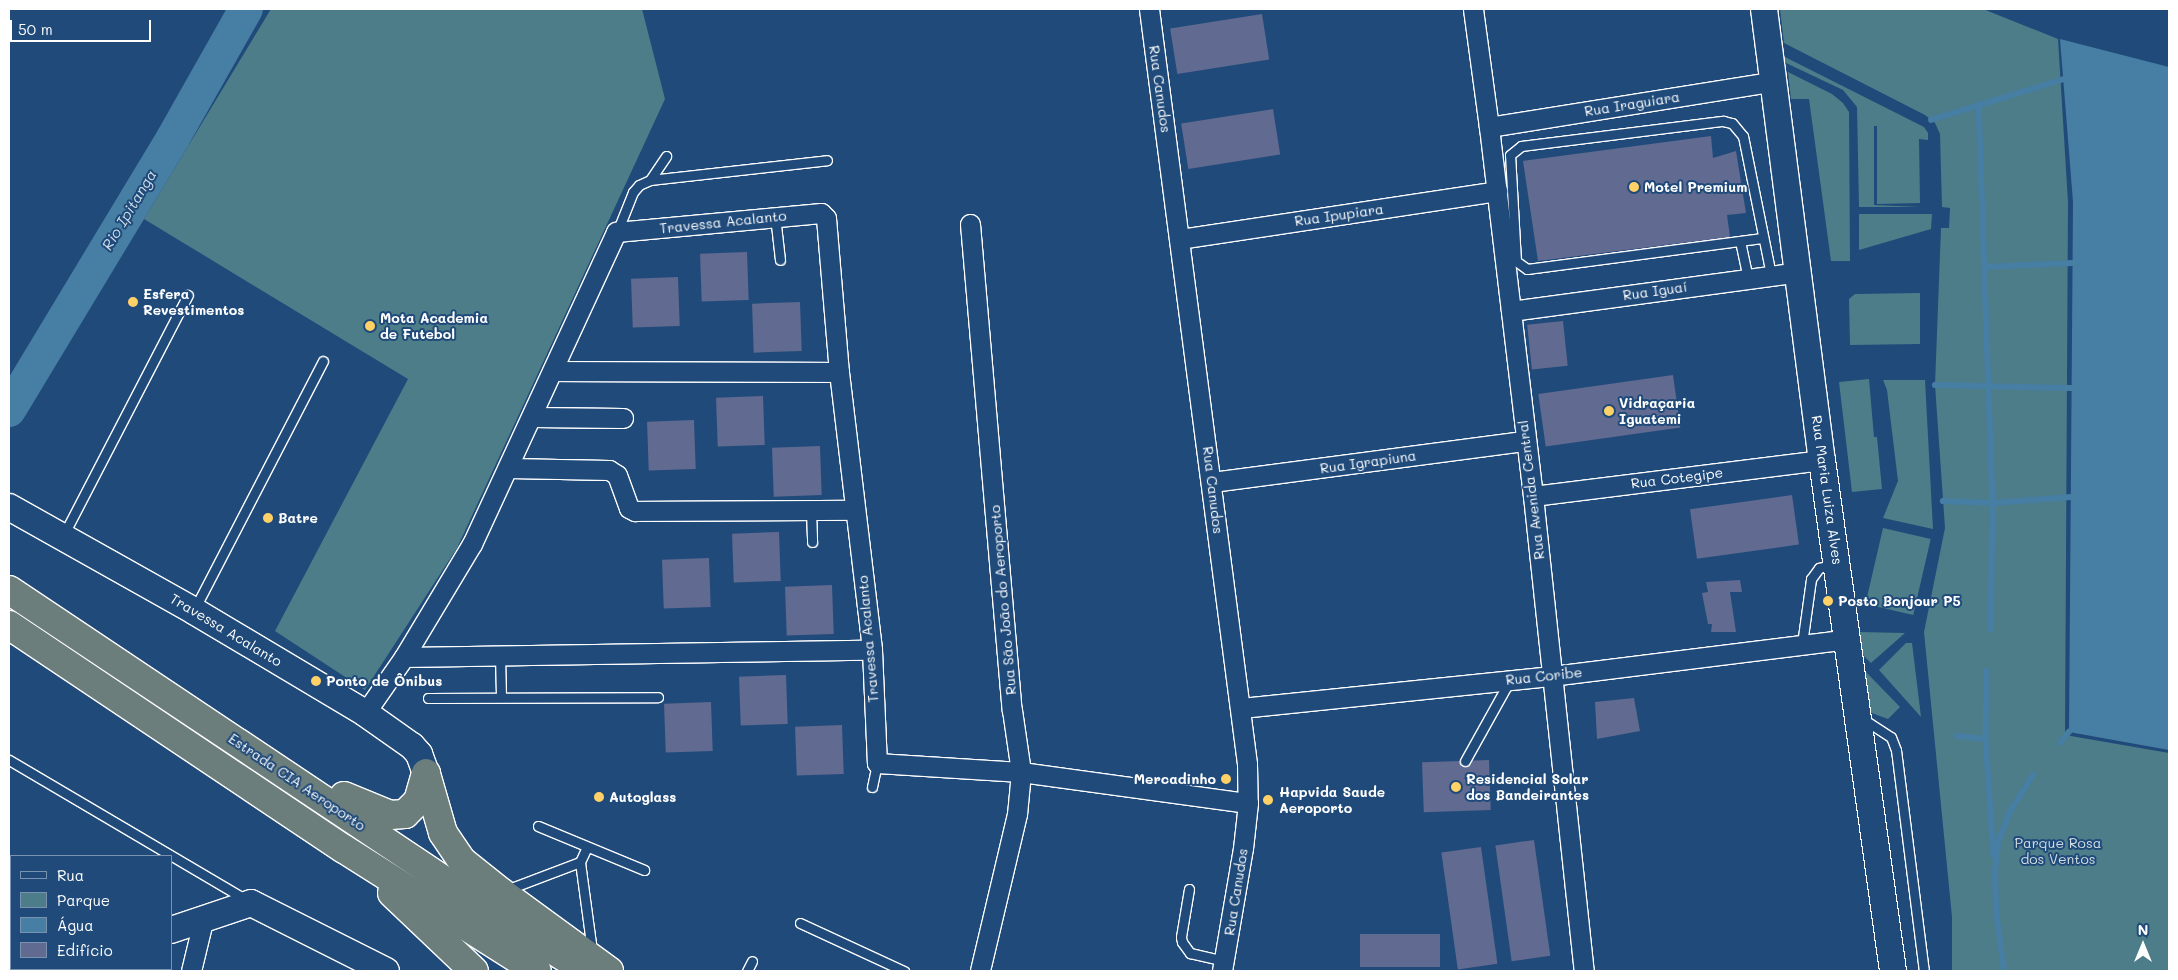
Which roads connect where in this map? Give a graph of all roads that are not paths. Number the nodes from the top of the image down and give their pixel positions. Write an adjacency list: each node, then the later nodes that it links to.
1 (1149, 9): 14 (street, Rua Canudos)
2 (1473, 9): 5 (street, Rua Avenida Central)
3 (1764, 9): 4 (street, Rua Maria Luiza Alves)
4 (1775, 81): 5 (street, Rua Iraguiara); 17 (street, Rua Maria Luiza Alves)
5 (1490, 126): 9 (street, Rua Avenida Central)
6 (666, 156): 8 (lane)
7 (827, 160): 8 (lane)
8 (650, 180): 12 (lane)
9 (1497, 191): 14 (street, Rua Ipupiara); 21 (street, Rua Avenida Central)
10 (774, 216): 12 (street, Travessa Acalanto); 16 (lane); 24 (street, Travessa Acalanto)
11 (970, 224): 58 (street, Rua São João do Aeroporto)
12 (616, 232): 23 (street)
13 (1762, 238): 15 (lane); 15 (lane); 18 (lane)
14 (1180, 239): 30 (street, Rua Canudos)
15 (1740, 241): 19 (lane)
16 (780, 260)
17 (1799, 272): 18 (street, Rua Iguaí); 28 (street, Rua Maria Luiza Alves)
18 (1771, 276): 19 (street, Rua Iguaí)
19 (1748, 279): 21 (street, Rua Iguaí)
20 (188, 295): 35 (lane)
21 (1511, 311): 27 (street, Rua Avenida Central)
22 (323, 362): 39 (lane)
23 (553, 372): 24 (street); 25 (street)
24 (839, 372): 34 (street, Travessa Acalanto)
25 (532, 417): 26 (street); 29 (street)
26 (623, 418)
27 (1525, 441): 30 (street, Rua Igrapiuna); 31 (street, Rua Avenida Central)
28 (1822, 460): 31 (street, Rua Cotegipe); 37 (street, Rua Maria Luiza Alves)
29 (509, 468): 33 (street); 46 (street)
30 (1212, 482): 52 (street, Rua Canudos)
31 (1533, 496): 47 (street, Rua Avenida Central)
32 (9, 507): 35 (street, Travessa Acalanto)
33 (811, 510): 34 (street); 36 (lane)
34 (855, 510): 43 (street, Travessa Acalanto)
35 (63, 537): 39 (street, Travessa Acalanto)
36 (812, 542)
37 (1837, 564): 41 (street, Rua Maria Luiza Alves); 42 (lane)
38 (9, 590): 44 (highway, Estrada CIA Aeroporto)
39 (194, 611): 53 (street, Travessa Acalanto)
40 (9, 625): 64 (highway, Estrada CIA Aeroporto)
41 (1847, 638): 42 (street, Rua Coribe); 54 (street, Rua Maria Luiza Alves)
42 (1802, 644): 47 (street, Rua Coribe)
43 (872, 650): 45 (street); 57 (street, Travessa Acalanto)
44 (104, 653): 59 (highway); 78 (highway, Estrada CIA Aeroporto)
45 (500, 655): 46 (street); 49 (lane)
46 (404, 657): 53 (street)
47 (1552, 676): 48 (street, Rua Coribe); 85 (street, Rua Avenida Central)
48 (1510, 680): 52 (street, Rua Coribe); 56 (lane)
49 (501, 697): 50 (lane); 51 (lane)
50 (658, 697)
51 (428, 698)
52 (1241, 708): 61 (street, Rua Canudos)
53 (365, 713): 59 (street, Travessa Acalanto)
54 (1858, 717): 86 (street, Rua Maria Luiza Alves); 87 (lane)
55 (9, 760): 65 (lane)
56 (1465, 761)
57 (877, 764): 58 (street); 60 (lane)
58 (1021, 772): 61 (street); 84 (street, Rua São João do Aeroporto)
59 (426, 773): 70 (highway)
60 (872, 788)
61 (1248, 803): 77 (street, Rua Canudos)
62 (538, 826): 63 (lane)
63 (587, 847): 67 (lane); 68 (lane)
64 (344, 848): 76 (highway); 81 (highway, Estrada CIA Aeroporto)
65 (170, 855)
66 (172, 856): 71 (lane)
67 (580, 862): 70 (lane); 78 (lane)
68 (644, 870)
69 (1189, 889): 77 (lane)
70 (501, 892): 78 (highway)
71 (252, 903): 72 (street); 80 (street)
72 (203, 920): 74 (street); 79 (street)
73 (800, 923): 83 (lane)
74 (172, 930)
75 (752, 961): 82 (lane)
76 (462, 966)
77 (1223, 966)
78 (596, 968)
79 (191, 971)
80 (386, 971)
81 (537, 971)
82 (747, 971)
83 (904, 971)
84 (980, 971)
85 (1584, 971)
86 (1892, 971)
87 (1924, 971)

